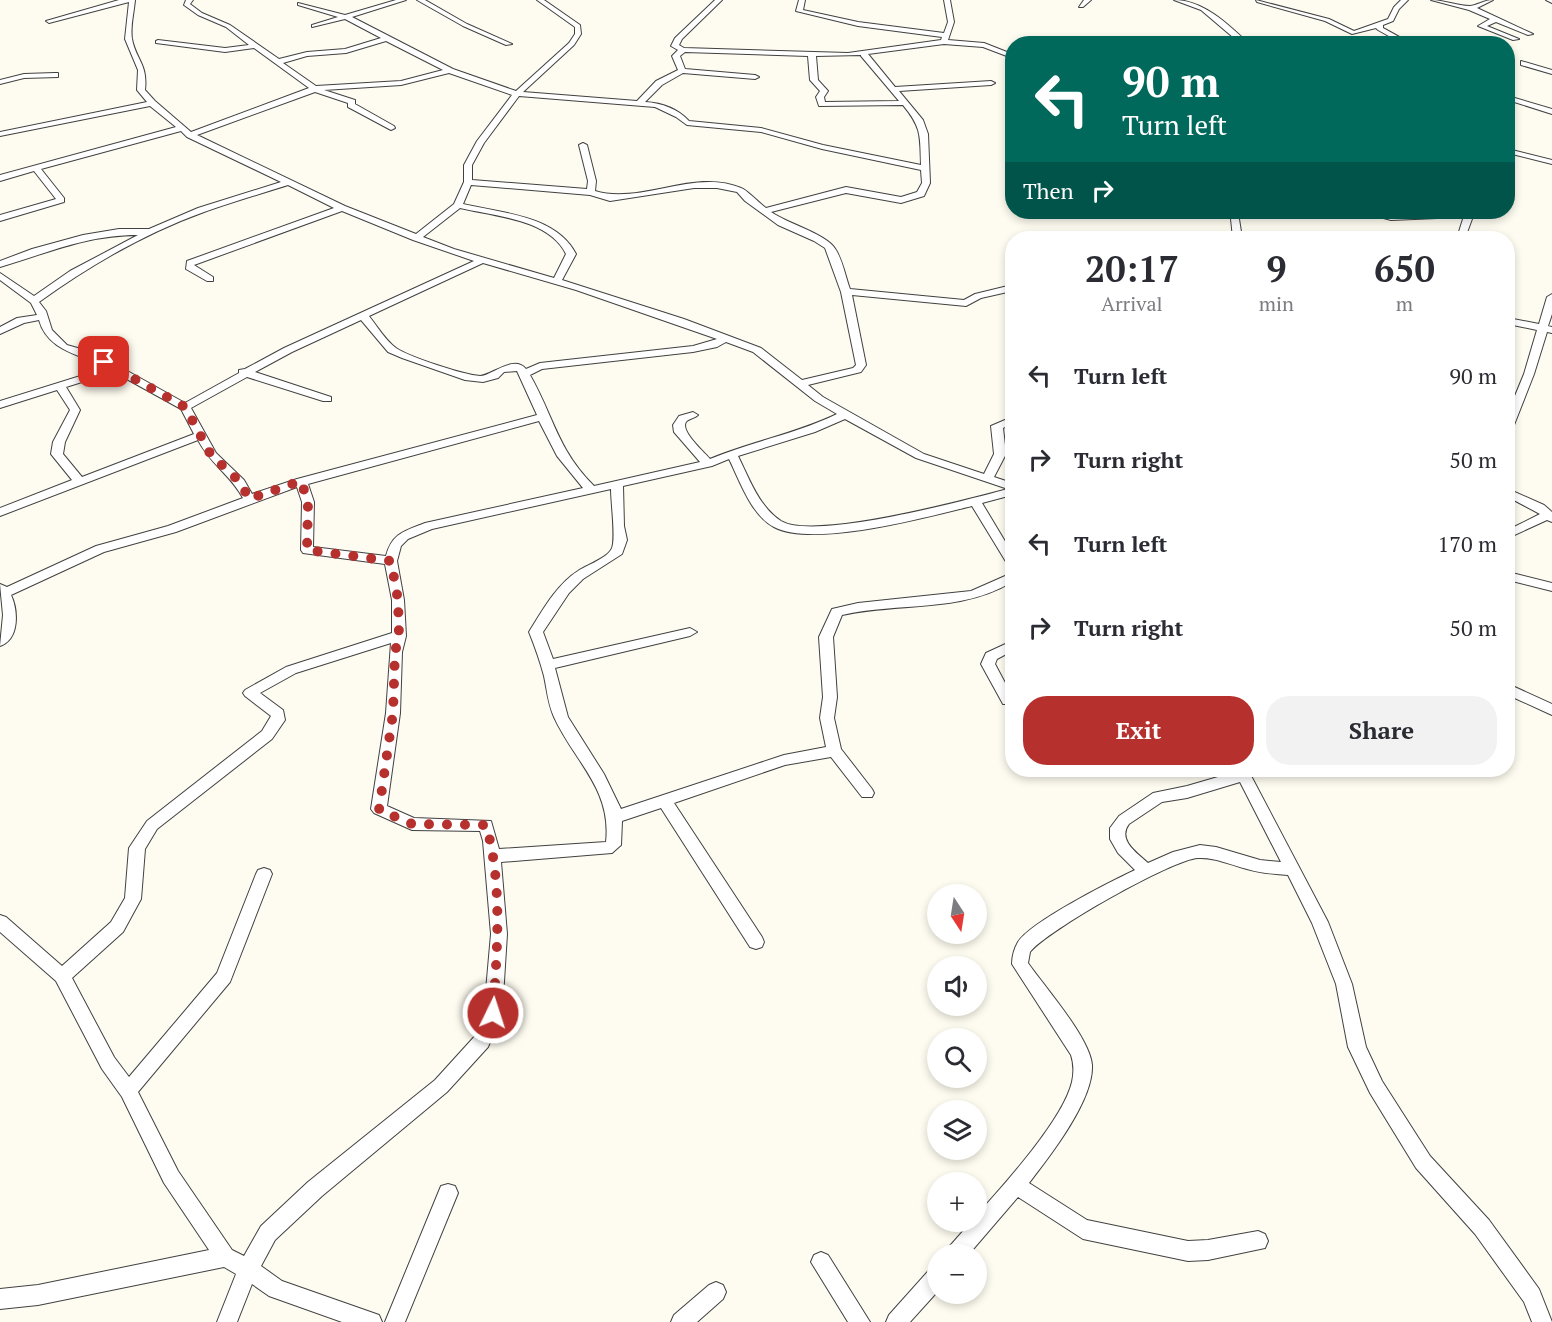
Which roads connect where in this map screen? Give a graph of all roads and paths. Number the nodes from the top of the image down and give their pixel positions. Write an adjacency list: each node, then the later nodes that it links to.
1 (129, 0): 20 (street); 49 (street)
2 (190, 0): 31 (street)
3 (403, 0): 18 (street)
4 (420, 0): 30 (street)
5 (540, 0): 47 (street)
6 (719, 0): 32 (street)
7 (802, 0): 28 (street)
8 (947, 0): 28 (street)
9 (1088, 0): 16 (street)
10 (1177, 0): 24 (street)
11 (1405, 0): 21 (street)
12 (1434, 0): 17 (street)
13 (1490, 0): 17 (street)
14 (1259, 1): 21 (street)
15 (300, 4): 18 (street)
16 (1081, 6)
17 (1471, 9): 19 (street)
18 (346, 17): 22 (street); 27 (street)
19 (1496, 19): 23 (street); 26 (street)
20 (49, 21)
21 (1379, 25): 25 (street)
22 (314, 26)
23 (1530, 34)
24 (1236, 36)
25 (1394, 36)
26 (1507, 36)
27 (385, 39): 36 (street); 39 (street)
28 (945, 39): 33 (street); 34 (street)
29 (158, 42): 31 (street)
30 (508, 44)
31 (257, 46): 36 (street)
32 (683, 50): 35 (street); 38 (street)
33 (1005, 53)
34 (864, 54): 35 (street); 46 (street)
35 (812, 55): 51 (street)
36 (277, 63): 45 (street)
37 (1524, 63): 40 (street)
38 (682, 70): 42 (street); 50 (street)
39 (450, 71): 45 (street); 47 (street)
40 (1552, 72)
41 (55, 75): 43 (street)
42 (755, 77)
43 (0, 82)
44 (991, 83): 46 (street)
45 (315, 89): 53 (street); 54 (street)
46 (894, 89): 51 (street)
47 (516, 94): 50 (street); 63 (street)
48 (1515, 100): 52 (street)
49 (152, 103): 54 (street); 55 (street)
50 (640, 103): 59 (street)
51 (905, 103): 59 (street)
52 (1552, 112)
53 (391, 128)
54 (187, 131): 60 (street); 62 (street)
55 (0, 134)
56 (583, 145): 64 (street)
57 (1515, 153): 58 (street)
58 (1552, 162)
59 (925, 168): 67 (street)
60 (36, 169): 61 (street); 68 (street)
61 (0, 178)
62 (289, 182): 66 (street); 69 (street)
63 (468, 182): 64 (street); 65 (street)
64 (591, 192): 67 (street)
65 (458, 204): 70 (street); 75 (street)
66 (342, 208): 70 (street); 74 (street)
67 (764, 211): 77 (street)
68 (0, 218)
69 (150, 232): 72 (street); 79 (street)
70 (416, 238): 71 (street)
71 (483, 260): 75 (street); 80 (street)
72 (0, 264)
73 (0, 276): 79 (street)
74 (210, 279)
75 (557, 281): 85 (street)
76 (1005, 290): 77 (street)
77 (846, 292): 89 (street)
78 (1552, 297): 83 (street)
79 (34, 300): 81 (street)
80 (363, 316): 87 (street); 88 (street)
81 (42, 317): 84 (street); 86 (street)
82 (1515, 322): 83 (street)
83 (1547, 329): 91 (street)
84 (0, 331)
85 (726, 338): 88 (street); 89 (street)
86 (116, 368): 90 (street); 94 (street)
87 (243, 372): 92 (street); 94 (street)
88 (525, 374): 97 (street)
89 (800, 384): 95 (street)
90 (60, 386): 93 (street); 104 (street)
91 (1515, 397)
92 (327, 399)
93 (0, 405)
94 (185, 407): 99 (street)
95 (844, 415): 100 (street); 102 (street)
96 (693, 416): 101 (street)
97 (542, 417): 103 (street); 107 (street)
98 (1005, 423): 102 (street)
99 (199, 436): 104 (street); 110 (street)
100 (731, 453): 101 (street); 111 (street)
101 (708, 464): 105 (street)
102 (987, 479): 106 (street)
103 (301, 481): 110 (street); 116 (street)
104 (80, 482): 112 (street)
105 (617, 486): 107 (street); 125 (street)
106 (1005, 487)
107 (591, 490): 116 (street)
108 (1005, 492): 111 (street)
109 (1515, 496): 113 (street)
110 (249, 499): 120 (street)
111 (975, 502): 115 (street)
112 (0, 512)
113 (1550, 517): 114 (street)
114 (1515, 531)
115 (1005, 551)
116 (391, 561): 122 (street)
117 (1515, 578): 119 (street)
118 (1005, 583): 129 (street)
119 (1552, 587)
120 (2, 592): 123 (street)
121 (690, 632): 125 (street)
122 (399, 636): 135 (street); 141 (street)
123 (0, 641)
124 (1005, 649): 127 (street)
125 (548, 665): 134 (street)
126 (1515, 692): 128 (street)
127 (1005, 695)
128 (1552, 710)
129 (834, 751): 132 (street); 133 (street)
130 (1228, 777): 137 (street)
131 (1245, 777): 136 (street)
132 (867, 794)
133 (664, 800): 134 (street); 140 (street)
134 (616, 817): 135 (street)
135 (492, 856): 149 (street)
136 (1292, 868): 137 (street); 159 (street)
137 (1148, 872): 143 (street)
138 (264, 874): 142 (street)
139 (0, 922): 141 (street)
140 (756, 942)
141 (62, 976): 142 (street)
142 (128, 1091): 147 (street)
143 (1017, 1185): 145 (street); 146 (street)
144 (448, 1193): 155 (street)
145 (1258, 1241)
146 (965, 1244)
147 (225, 1257): 149 (street); 152 (street)
148 (821, 1262): 157 (street)
149 (248, 1269): 153 (street); 154 (street)
150 (927, 1287): 158 (street)
151 (716, 1292): 156 (street)
152 (0, 1299)
153 (227, 1322)
154 (372, 1322)
155 (395, 1322)
156 (681, 1322)
157 (860, 1322)
158 (896, 1322)
159 (1542, 1322)

